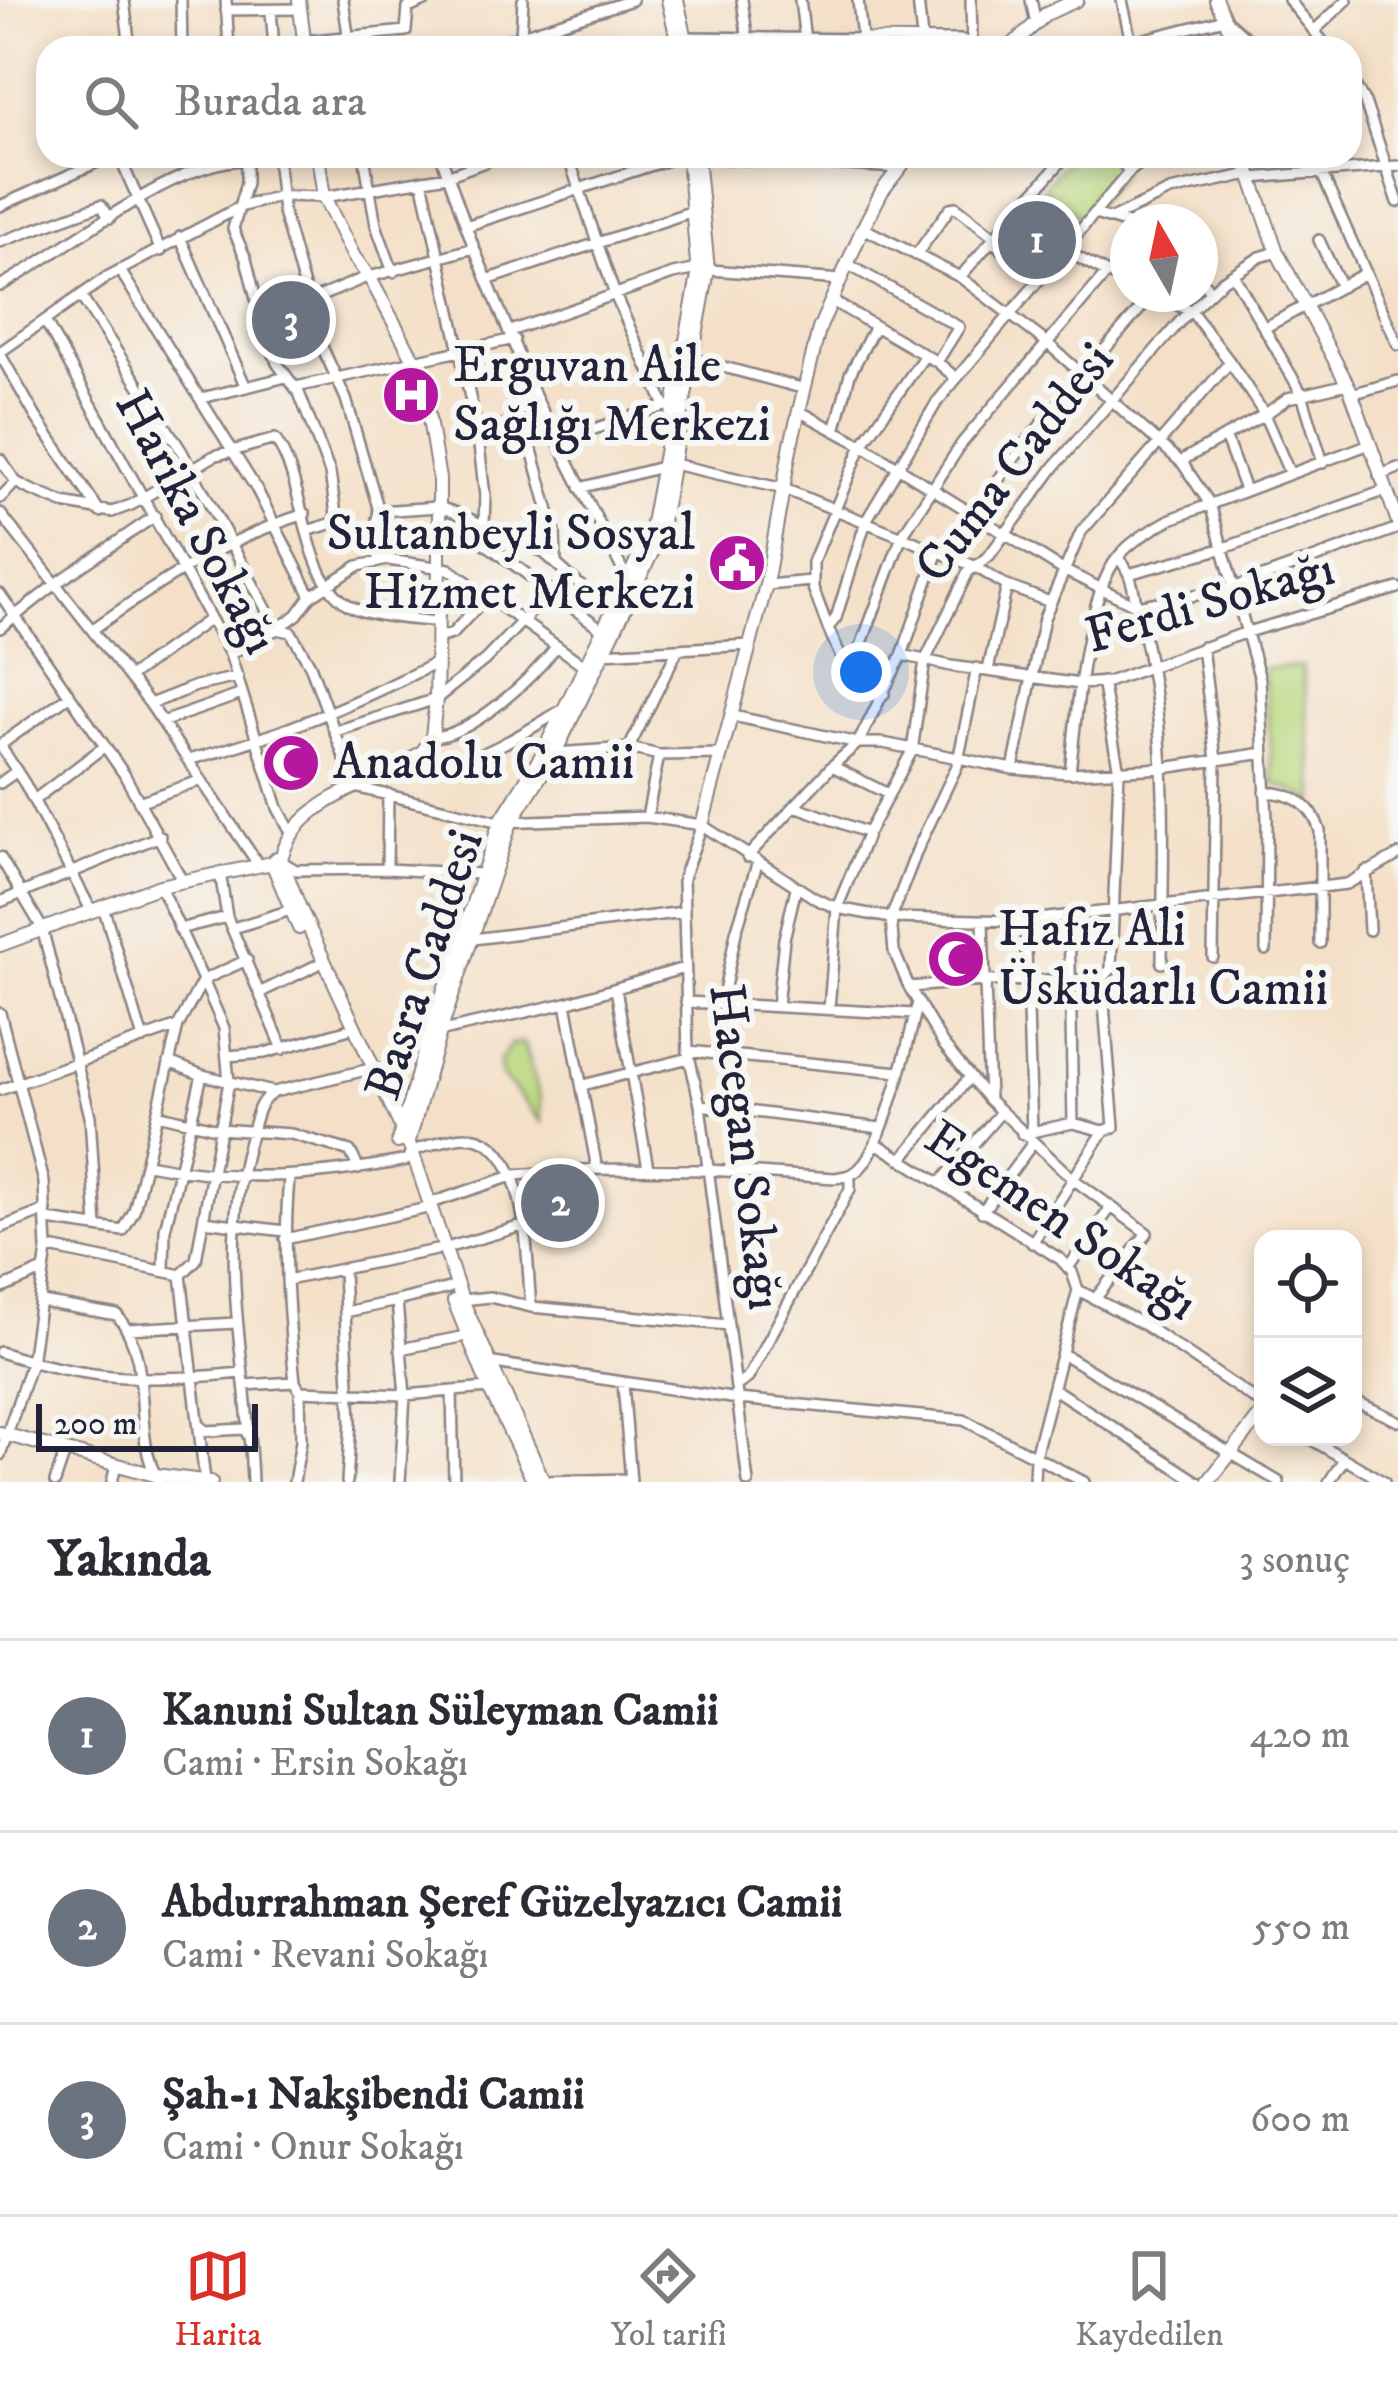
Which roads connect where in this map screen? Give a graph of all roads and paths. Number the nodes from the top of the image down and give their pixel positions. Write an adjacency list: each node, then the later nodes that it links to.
1 (124, 0): 26 (street)
2 (181, 0): 27 (street)
3 (343, 0): 31 (street)
4 (427, 0): 24 (street)
5 (523, 0): 25 (street)
6 (632, 0): 25 (street)
7 (673, 0): 35 (main road)
8 (742, 0): 36 (street)
9 (800, 0): 37 (street)
10 (858, 0): 38 (street)
11 (918, 0): 39 (street)
12 (971, 0): 40 (street)
13 (1031, 0): 22 (street)
14 (1077, 0): 22 (main road)
15 (1122, 0): 42 (street)
16 (1289, 0): 23 (street)
17 (1347, 0): 23 (street)
18 (299, 4): 21 (street); 30 (main road)
19 (226, 5): 21 (street); 28 (street)
20 (1218, 7): 43 (street); 44 (main road); 45 (street)
21 (271, 10): 29 (street)
22 (1036, 23): 41 (main road)
23 (1315, 30): 46 (street)
24 (406, 31): 32 (street); 33 (street)
25 (526, 34): 34 (street)
26 (128, 36)
27 (182, 36)
28 (228, 36)
29 (273, 36)
30 (303, 36)
31 (348, 36)
32 (382, 36)
33 (407, 36)
34 (520, 36)
35 (681, 36)
36 (747, 36)
37 (805, 36)
38 (861, 36)
39 (921, 36)
40 (976, 36)
41 (1022, 36)
42 (1130, 36)
43 (1146, 36)
44 (1232, 36)
45 (1246, 36)
46 (1319, 36)
47 (1362, 97): 48 (street)
48 (1392, 167): 71 (street); 78 (street)
49 (87, 168): 80 (street)
50 (122, 168): 77 (street)
51 (208, 168): 77 (street)
52 (246, 168): 81 (street)
53 (278, 168): 75 (street)
54 (320, 168): 76 (main road)
55 (366, 168): 74 (street)
56 (445, 168): 69 (street)
57 (469, 168): 69 (street)
58 (571, 168): 73 (street)
59 (644, 168): 73 (street)
60 (686, 168): 82 (main road, Basra Caddesi)
61 (698, 168): 100 (main road, Basra Caddesi)
62 (900, 168): 87 (main road)
63 (1056, 168): 89 (street)
64 (1126, 168): 68 (street)
65 (1134, 168): 68 (street)
66 (1250, 168): 70 (main road)
67 (1319, 168): 71 (street)
68 (1129, 172): 83 (street)
69 (447, 176): 72 (street); 86 (street)
70 (1251, 176): 71 (street); 79 (street); 96 (main road)
71 (1322, 176): 105 (street)
72 (422, 180): 74 (street); 98 (street)
73 (577, 188): 86 (street); 91 (street)
74 (370, 190): 76 (street); 102 (street)
75 (280, 196): 76 (street); 81 (street); 117 (street)
76 (324, 197): 108 (main road)
77 (140, 200): 85 (street); 94 (street)
78 (1398, 202)
79 (1143, 204)
80 (0, 206)
81 (240, 207): 88 (street); 138 (street)
82 (692, 211): 91 (street); 100 (main road, Basra Caddesi)
83 (1095, 214): 84 (street); 95 (street)
84 (1110, 217)
85 (110, 218): 92 (street); 112 (street)
86 (466, 226): 93 (street)
87 (863, 228): 97 (street); 99 (main road)
88 (180, 237): 94 (street); 142 (street)
89 (995, 240): 97 (street); 107 (street); 109 (street)
90 (1319, 240): 114 (street)
91 (595, 241): 110 (street); 115 (street)
92 (0, 242)
93 (474, 248): 98 (street); 110 (street)
94 (160, 250): 101 (street)
95 (1064, 250): 103 (street); 109 (street)
96 (1277, 252): 104 (street, Cuma Caddesi); 119 (main road)
97 (916, 255): 107 (street)
98 (442, 258): 102 (street); 130 (street)
99 (849, 265): 111 (main road); 135 (street)
100 (703, 270): 111 (street); 115 (street); 133 (main road, Basra Caddesi); 149 (main road, Basra Caddesi)
101 (122, 272): 116 (street); 147 (street)
102 (393, 272): 108 (street)
103 (1106, 274): 106 (street); 128 (street)
104 (1234, 274): 113 (street, Cuma Caddesi); 126 (street)
105 (1364, 274): 114 (street); 129 (street)
106 (1110, 276)
107 (959, 277): 123 (street)
108 (370, 278): 117 (street); 134 (main road)
109 (1040, 279): 123 (street)
110 (487, 280): 127 (street)
111 (841, 280): 118 (main road)
112 (0, 286)
113 (1218, 286)
114 (1341, 287): 119 (street)
115 (615, 295): 127 (street); 149 (street)
116 (82, 298): 124 (street); 167 (street)
117 (309, 301): 140 (street)
118 (832, 301): 125 (street); 144 (main road)
119 (1306, 307): 126 (street); 145 (main road)
120 (1137, 312): 137 (street)
121 (1190, 312): 148 (street, Cuma Caddesi)
122 (1192, 312): 136 (street)
123 (1012, 315): 128 (street); 139 (street)
124 (45, 321): 131 (street); 177 (street, Harika Sokağı)
125 (874, 328): 132 (street); 155 (street)
126 (1264, 328): 146 (street)
127 (512, 335): 130 (street); 152 (street)
128 (1046, 342): 137 (street); 173 (street)
129 (1398, 345)
130 (460, 350): 134 (street); 154 (street)
131 (0, 353): 183 (street)
132 (925, 355): 135 (street); 159 (street)
133 (694, 359): 144 (street); 149 (main road, Basra Caddesi)
134 (415, 360): 140 (street); 180 (main road)
135 (937, 362): 139 (street)
136 (1230, 362): 151 (street); 158 (street)
137 (1083, 375): 148 (street); 185 (street)
138 (286, 377): 142 (street); 143 (street)
139 (955, 377): 166 (street)
140 (334, 379): 143 (street); 182 (street)
141 (1398, 382): 145 (street)
142 (245, 385): 147 (street)
143 (296, 387): 192 (street)
144 (805, 389): 150 (main road)
145 (1349, 389): 146 (street); 160 (main road)
146 (1302, 394): 151 (street); 163 (street)
147 (202, 398): 161 (street)
148 (1108, 400): 158 (street); 193 (street, Cuma Caddesi)
149 (675, 408): 157 (street); 164 (main road, Basra Caddesi)
150 (800, 411): 155 (street); 174 (main road)
151 (1264, 416): 156 (street); 169 (street)
152 (546, 418): 153 (street); 157 (street)
153 (524, 421): 154 (street); 202 (street)
154 (477, 429): 190 (street)
155 (835, 431): 159 (street)
156 (1225, 436): 165 (street); 175 (street)
157 (557, 441): 172 (street)
158 (1159, 444): 165 (street); 206 (street)
159 (862, 445): 166 (street); 181 (street)
160 (1367, 445): 163 (street); 170 (main road)
161 (232, 448): 167 (street); 186 (street); 189 (street)
162 (0, 459): 171 (street)
163 (1323, 463): 169 (street)
164 (668, 464): 172 (street); 174 (street); 208 (main road, Basra Caddesi); 239 (main road, Basra Caddesi)
165 (1183, 464): 179 (street)
166 (896, 466): 173 (street); 188 (street)
167 (191, 468): 177 (street); 196 (street)
168 (1398, 468): 170 (street)
169 (1290, 474): 175 (street)
170 (1379, 476): 176 (main road)
171 (16, 482): 178 (street); 183 (street)
172 (580, 488): 208 (street)
173 (933, 488): 185 (street); 194 (street)
174 (784, 489): 181 (street); 211 (main road)
175 (1246, 490): 179 (street)
176 (1384, 491): 191 (main road); 197 (street)
177 (143, 495): 183 (street); 187 (street, Harika Sokağı)
178 (0, 498)
179 (1210, 504): 197 (street); 200 (street)
180 (438, 507): 182 (street); 190 (street); 204 (main road)
181 (834, 509): 188 (street); 209 (street)
182 (379, 511): 201 (street)
183 (100, 512)
184 (0, 513): 210 (street)
185 (974, 513): 193 (street); 199 (street)
186 (304, 514): 189 (street); 192 (street)
187 (155, 516): 203 (street, Harika Sokağı); 210 (street)
188 (866, 521): 194 (street); 230 (street)
189 (275, 524): 196 (street); 219 (street)
190 (484, 524): 202 (street)
191 (1398, 525): 215 (street)
192 (307, 531): 212 (street)
193 (1007, 533): 205 (street, Cuma Caddesi); 206 (street)
194 (902, 536): 198 (street); 247 (street)
195 (479, 539): 217 (street)
196 (231, 542): 203 (street); 231 (street)
197 (1224, 548): 207 (street); 215 (street)
198 (938, 551): 199 (street); 241 (street)
199 (950, 556): 205 (street)
200 (1118, 557): 207 (street); 214 (street)
201 (380, 560): 204 (street); 212 (street)
202 (556, 562): 221 (street)
203 (183, 566): 225 (street, Harika Sokağı); 229 (street)
204 (439, 566): 220 (street); 226 (main road)
205 (974, 566): 213 (street); 242 (street, Cuma Caddesi)
206 (1063, 569): 214 (street); 222 (street)
207 (1132, 573): 223 (street)
208 (628, 581): 221 (main road, Basra Caddesi)
209 (812, 581): 211 (street); 230 (street)
210 (56, 583): 224 (street); 229 (street)
211 (766, 585): 235 (main road)
212 (327, 586): 219 (street); 226 (street)
213 (1006, 586): 222 (street); 246 (street)
214 (1101, 588): 223 (street); 252 (street)
215 (1233, 588): 223 (street); 233 (street)
216 (1398, 588): 233 (street, Ferdi Sokağı)
217 (552, 590): 227 (street); 232 (street)
218 (0, 594): 224 (street)
219 (311, 596): 231 (street)
220 (487, 596): 227 (street); 234 (street)
221 (617, 601): 232 (main road, Basra Caddesi)
222 (1050, 602): 248 (street)
223 (1137, 606): 244 (street)
224 (15, 616): 228 (street); 255 (street)
225 (210, 619): 240 (street, Harika Sokağı); 249 (street)
226 (437, 622): 234 (main road)
227 (524, 622): 237 (street); 256 (street)
228 (0, 628)
229 (93, 628): 249 (street)
230 (828, 628): 247 (street)
231 (277, 629): 240 (street); 259 (street)
232 (602, 630): 239 (main road, Basra Caddesi)
233 (1247, 632): 236 (street, Ferdi Sokağı); 271 (street)
234 (437, 638): 243 (main road)
235 (752, 645): 238 (street); 260 (main road)
236 (1202, 646): 244 (street, Ferdi Sokağı); 277 (street)
237 (556, 647): 245 (street); 263 (street)
238 (678, 649): 239 (street); 268 (street)
239 (599, 652): 245 (main road, Basra Caddesi); 270 (main road, Basra Caddesi)
240 (230, 655): 250 (street, Harika Sokağı)
241 (902, 655): 242 (street, Ferdi Sokağı); 254 (street)
242 (926, 661): 246 (street, Ferdi Sokağı); 269 (street, Cuma Caddesi)
243 (436, 664): 256 (main road); 259 (street)
244 (1152, 667): 251 (street, Ferdi Sokağı); 279 (street)
245 (586, 668): 258 (main road, Basra Caddesi)
246 (982, 669): 248 (street, Ferdi Sokağı); 275 (street)
247 (845, 670): 254 (street)
248 (1033, 676): 252 (street, Ferdi Sokağı); 280 (street)
249 (129, 677): 257 (street)
250 (238, 677): 253 (street, Harika Sokağı); 257 (street)
251 (1102, 682): 252 (street, Ferdi Sokağı); 282 (street)
252 (1080, 684): 283 (street)
253 (242, 694): 261 (street); 264 (street, Harika Sokağı)
254 (884, 694): 265 (street)
255 (70, 695): 266 (street); 267 (street)
256 (436, 700): 262 (street); 263 (main road)
257 (150, 704): 261 (street)
258 (565, 708): 274 (street); 294 (main road, Basra Caddesi)
259 (330, 716): 262 (street); 264 (street)
260 (733, 716): 265 (street); 272 (main road)
261 (162, 722): 276 (street)
262 (336, 731): 286 (street)
263 (432, 737): 274 (main road)
264 (257, 742): 276 (street); 296 (street, Harika Sokağı)
265 (858, 743): 269 (street); 278 (street)
266 (0, 745): 281 (street)
267 (105, 746): 290 (street); 291 (street)
268 (629, 748): 270 (street); 273 (street)
269 (912, 752): 275 (street); 289 (street, Cuma Caddesi)
270 (555, 753): 294 (main road, Basra Caddesi)
271 (1264, 753): 277 (street); 287 (street)
272 (722, 754): 273 (street); 295 (main road)
273 (659, 755): 293 (street)
274 (414, 758): 286 (main road)
275 (960, 758): 280 (street); 325 (street)
276 (188, 760): 284 (street)
277 (1216, 760): 279 (street); 315 (street)
278 (832, 766): 289 (street); 292 (street)
279 (1164, 768): 282 (street); 317 (street)
280 (1013, 769): 283 (street)
281 (17, 771): 285 (street); 290 (street)
282 (1119, 771): 283 (street); 321 (street)
283 (1070, 773)
284 (199, 781): 291 (street); 302 (street)
285 (0, 784)
286 (355, 787): 288 (street); 296 (main road)
287 (1265, 792): 311 (street); 313 (street)
288 (388, 794): 294 (street); 304 (street)
289 (887, 794): 297 (street, Cuma Caddesi)
290 (34, 800): 306 (street)
291 (141, 801): 298 (street)
292 (795, 806): 297 (street); 301 (street)
293 (647, 817): 294 (street); 295 (street)
294 (506, 822): 308 (main road, Basra Caddesi); 332 (main road, Basra Caddesi)
295 (702, 825): 301 (street); 322 (street, Hacegan Sokağı)
296 (291, 832): 302 (main road)
297 (868, 833): 319 (street, Cuma Caddesi)
298 (160, 836): 306 (street); 309 (street)
299 (1398, 855): 305 (street)
300 (0, 857): 314 (street)
301 (746, 857): 303 (street)
302 (276, 864): 304 (street); 307 (main road); 320 (main road); 388 (main road)
303 (757, 864): 312 (street); 350 (street)
304 (387, 869): 308 (street)
305 (1366, 871): 311 (street); 331 (street)
306 (72, 872): 314 (street); 318 (street)
307 (220, 872): 309 (main road); 324 (street)
308 (481, 874): 332 (main road, Basra Caddesi)
309 (182, 880): 310 (main road)
310 (160, 886): 318 (main road); 330 (street)
311 (1320, 886): 313 (street); 333 (street)
312 (796, 888): 319 (street); 352 (street)
313 (1266, 892): 315 (street); 335 (street)
314 (21, 893): 316 (street); 328 (street)
315 (1216, 898): 317 (street); 336 (street)
316 (0, 902)
317 (1162, 902): 321 (street); 338 (street)
318 (96, 908): 328 (main road); 359 (street)
319 (837, 908): 325 (street); 354 (street, Cuma Caddesi)
320 (291, 910): 329 (street); 339 (main road)
321 (1114, 911): 323 (street); 341 (street)
322 (683, 912): 332 (street); 340 (street, Hacegan Sokağı)
323 (1069, 916): 326 (street); 344 (street)
324 (227, 917): 329 (street); 330 (street)
325 (891, 918): 327 (street); 346 (street)
326 (1024, 920): 327 (street); 343 (street)
327 (983, 922): 345 (street)
328 (42, 928): 334 (main road); 364 (street)
329 (233, 928): 337 (street)
330 (179, 929): 342 (street)
331 (1369, 930)
332 (467, 940): 358 (main road, Basra Caddesi)
333 (1320, 943)
334 (0, 945)
335 (1266, 950)
336 (1213, 957)
337 (247, 960): 342 (street); 348 (street)
338 (1162, 963)
339 (317, 965): 348 (street); 357 (main road)
340 (684, 968): 347 (street); 349 (street, Hacegan Sokağı)
341 (1102, 979): 344 (street); 383 (street)
342 (203, 980): 356 (street); 362 (street)
343 (1027, 980): 344 (street); 345 (street); 385 (street)
344 (1071, 980): 380 (street)
345 (984, 981): 346 (street); 375 (street)
346 (909, 987): 353 (street)
347 (616, 989): 351 (street); 367 (street)
348 (261, 992): 360 (street)
349 (686, 1002): 350 (street); 361 (street, Hacegan Sokağı)
350 (722, 1002): 352 (street)
351 (566, 1003): 358 (street); 371 (street)
352 (777, 1006): 354 (street)
353 (917, 1008): 354 (street); 366 (street, Egemen Sokağı); 369 (street)
354 (829, 1009)
355 (0, 1013): 372 (street)
356 (178, 1026): 359 (street); 363 (street)
357 (346, 1030): 360 (street); 365 (main road)
358 (434, 1033): 388 (main road, Basra Caddesi)
359 (143, 1039): 364 (street)
360 (284, 1049): 362 (street)
361 (689, 1054): 366 (street); 367 (street); 376 (street, Hacegan Sokağı)
362 (227, 1056): 370 (street)
363 (169, 1062): 368 (street); 378 (street)
364 (78, 1064): 372 (street); 410 (street)
365 (365, 1070): 374 (street); 388 (main road)
366 (899, 1072): 381 (street, Egemen Sokağı)
367 (631, 1074): 371 (street); 391 (street)
368 (202, 1075): 370 (street); 379 (street)
369 (969, 1078): 375 (street); 389 (street)
370 (229, 1082): 374 (street); 382 (street)
371 (583, 1085): 393 (street)
372 (18, 1086): 373 (street); 406 (street)
373 (0, 1090)
374 (274, 1092): 384 (street)
375 (988, 1100): 377 (street)
376 (700, 1105): 381 (street); 394 (street, Hacegan Sokağı)
377 (1001, 1112): 385 (street); 402 (street)
378 (157, 1114): 379 (street); 390 (street)
379 (190, 1122): 382 (street); 395 (street)
380 (1073, 1123): 383 (street); 385 (street)
381 (880, 1128): 386 (street, Egemen Sokağı)
382 (219, 1129): 384 (street); 396 (street)
383 (1109, 1129): 401 (street)
384 (252, 1132): 392 (street); 399 (street)
385 (1027, 1132): 387 (street)
386 (876, 1143): 389 (street, Egemen Sokağı); 397 (street)
387 (1032, 1144): 401 (street); 405 (street)
388 (405, 1145): 392 (street); 398 (street); 403 (main road)
389 (902, 1159): 402 (street, Egemen Sokağı)
390 (147, 1164): 395 (street); 410 (street)
391 (648, 1168): 393 (street); 394 (street)
392 (359, 1169): 400 (street)
393 (597, 1169): 398 (street)
394 (709, 1170): 397 (street); 432 (street, Hacegan Sokağı)
395 (180, 1171): 396 (street); 418 (street)
396 (211, 1174): 399 (street); 407 (street)
397 (850, 1174): 446 (street)
398 (514, 1175): 403 (street); 409 (street)
399 (240, 1176): 400 (street); 408 (street)
400 (289, 1178): 412 (street)
401 (1073, 1179): 404 (street); 413 (street)
402 (940, 1183): 405 (street, Egemen Sokağı)
403 (426, 1206): 412 (street); 415 (main road)
404 (1111, 1207): 416 (street); 427 (street)
405 (982, 1212): 413 (street, Egemen Sokağı)
406 (47, 1215): 410 (street); 411 (street); 414 (street)
407 (203, 1221): 408 (street); 420 (street)
408 (236, 1223): 412 (street); 431 (street)
409 (522, 1226): 415 (street); 429 (street)
410 (97, 1227)
411 (0, 1228)
412 (285, 1235): 421 (street)
413 (1033, 1244): 416 (street, Egemen Sokağı)
414 (46, 1250): 417 (street); 418 (street)
415 (440, 1250): 419 (street); 422 (main road); 426 (main road)
416 (1068, 1268): 424 (street, Egemen Sokağı)
417 (44, 1270): 423 (street); 428 (street)
418 (164, 1270): 420 (street)
419 (343, 1271): 421 (street); 430 (street)
420 (181, 1275): 433 (street)
421 (286, 1280): 445 (street)
422 (449, 1288): 425 (street); 435 (main road)
423 (0, 1289)
424 (1078, 1290): 427 (street, Egemen Sokağı); 438 (street)
425 (397, 1300): 430 (street); 436 (street)
426 (462, 1300): 429 (street); 439 (main road)
427 (1096, 1300): 453 (street, Egemen Sokağı)
428 (41, 1302): 434 (street); 440 (street)
429 (531, 1307): 432 (street)
430 (345, 1312): 450 (street)
431 (236, 1323): 433 (street); 442 (street)
432 (728, 1325): 446 (street, Hacegan Sokağı)
433 (186, 1326): 434 (street); 441 (street)
434 (128, 1329): 443 (street)
435 (466, 1336): 436 (street); 447 (main road)
436 (400, 1349): 451 (street)
437 (0, 1352): 440 (street)
438 (1063, 1354): 448 (street); 462 (street)
439 (487, 1362): 444 (street); 478 (main road)
440 (31, 1363): 443 (street); 458 (street)
441 (193, 1378): 442 (street); 443 (street); 455 (street)
442 (243, 1379): 445 (street); 459 (street)
443 (142, 1381): 467 (street)
444 (623, 1383): 452 (street); 468 (street)
445 (297, 1386): 450 (street); 473 (street)
446 (736, 1386): 452 (street, Hacegan Sokağı)
447 (488, 1388): 449 (street); 477 (main road)
448 (1054, 1389): 464 (street); 482 (street)
449 (452, 1392): 451 (street); 476 (street)
450 (347, 1394): 451 (street); 474 (street)
451 (405, 1395): 475 (street)
452 (738, 1399): 464 (street); 479 (street, Hacegan Sokağı)
453 (1254, 1403)
454 (1362, 1404): 457 (street)
455 (197, 1418): 459 (street); 469 (street)
456 (1254, 1421): 462 (main road)
457 (1398, 1421)
458 (3, 1434): 461 (main road); 463 (street)
459 (248, 1436): 472 (street)
460 (1322, 1446): 465 (street)
461 (65, 1452): 466 (main road); 470 (street)
462 (1231, 1453): 483 (main road); 484 (street)
463 (0, 1455)
464 (1035, 1456): 480 (street); 481 (street)
465 (1344, 1459): 485 (street); 486 (street)
466 (116, 1465): 467 (main road); 471 (street)
467 (157, 1478): 469 (main road)
468 (631, 1480): 478 (street)
469 (208, 1481)
470 (55, 1482)
471 (112, 1482)
472 (251, 1482)
473 (294, 1482)
474 (347, 1482)
475 (400, 1482)
476 (454, 1482)
477 (534, 1482)
478 (544, 1482)
479 (748, 1482)
480 (1034, 1482)
481 (1084, 1482)
482 (1198, 1482)
483 (1208, 1482)
484 (1279, 1482)
485 (1330, 1482)
486 (1384, 1482)

